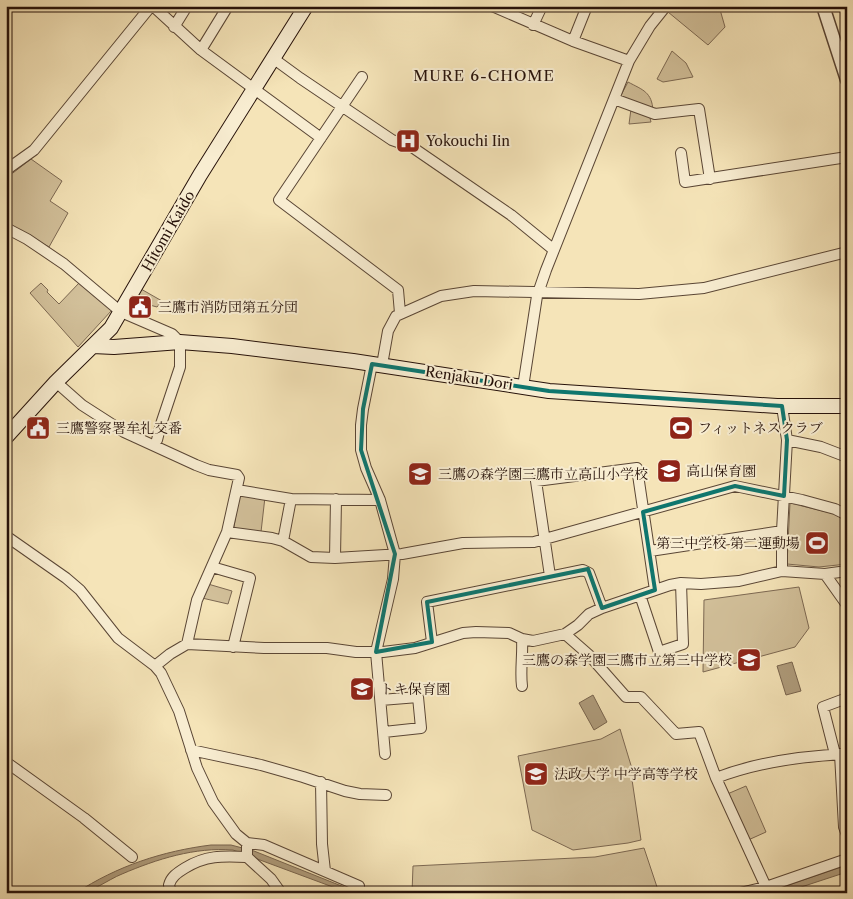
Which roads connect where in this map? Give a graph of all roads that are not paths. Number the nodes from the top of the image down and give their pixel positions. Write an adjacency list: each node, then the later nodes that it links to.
1 (152, 6): 11 (street); 24 (street)
2 (187, 6): 11 (street)
3 (228, 6): 13 (street)
4 (306, 6): 14 (main road, Hitomi Kaido)
5 (492, 6): 10 (street)
6 (542, 6): 10 (street)
7 (586, 6): 12 (street)
8 (666, 6): 15 (street)
9 (823, 6): 17 (street)
10 (533, 25): 12 (street)
11 (174, 27): 13 (street)
12 (572, 41): 15 (street)
13 (201, 50): 18 (street)
14 (274, 59): 18 (main road, Hitomi Kaido); 20 (street)
15 (629, 61): 19 (street)
16 (362, 77): 20 (street)
17 (847, 80)
18 (253, 90): 21 (street); 30 (main road, Hitomi Kaido)
19 (614, 99): 25 (street); 27 (street)
20 (342, 107): 21 (street); 27 (street)
21 (321, 138): 31 (street)
22 (681, 153): 25 (street)
23 (847, 157): 25 (street)
24 (6, 170)
25 (710, 179)
26 (6, 228): 30 (street)
27 (554, 250): 29 (street)
28 (847, 252): 29 (street)
29 (538, 292): 31 (street); 36 (street)
30 (121, 312): 32 (street); 33 (main road, Hitomi Kaido)
31 (400, 313): 34 (street)
32 (180, 342): 33 (main road, Renjaku Dori); 34 (main road, Renjaku Dori); 40 (street)
33 (93, 346): 35 (main road, Hitomi Kaido)
34 (377, 364): 36 (main road, Renjaku Dori); 47 (street)
35 (56, 382): 39 (main road, Hitomi Kaido); 43 (street)
36 (523, 387): 37 (main road, Renjaku Dori)
37 (782, 406): 38 (main road, Renjaku Dori); 41 (street)
38 (847, 406)
39 (6, 437)
40 (157, 440)
41 (787, 440): 42 (street); 44 (street)
42 (847, 457)
43 (237, 490): 45 (street); 51 (street)
44 (784, 496): 48 (street); 49 (street); 50 (street)
45 (291, 499): 46 (street); 54 (street)
46 (336, 499): 47 (street); 57 (street)
47 (380, 500): 56 (street)
48 (643, 512): 53 (street); 53 (street); 55 (street)
49 (847, 515)
50 (782, 531): 55 (street); 59 (street)
51 (227, 532): 54 (street); 58 (street)
52 (6, 536): 74 (street)
53 (544, 539): 56 (street); 62 (street)
54 (283, 541): 57 (street)
55 (650, 551): 64 (street)
56 (396, 554): 57 (street); 73 (street)
57 (335, 558)
58 (212, 567): 71 (street); 72 (street)
59 (782, 571): 61 (street); 63 (street)
60 (847, 571): 61 (street)
61 (825, 574): 66 (street)
62 (550, 576): 67 (street); 70 (street)
63 (681, 583): 64 (street); 65 (street)
64 (656, 590): 65 (street)
65 (640, 595): 67 (street)
66 (847, 605)
67 (602, 608): 68 (street)
68 (565, 634): 69 (street); 83 (street)
69 (522, 639): 70 (street); 75 (street)
70 (432, 642): 73 (street)
71 (187, 644): 72 (street); 74 (street)
72 (233, 647): 73 (street)
73 (376, 652): 77 (street)
74 (155, 666): 79 (street)
75 (522, 686)
76 (847, 698): 81 (street)
77 (381, 700): 78 (street); 78 (street)
78 (384, 732): 80 (street)
79 (191, 750): 84 (street); 87 (street)
80 (385, 754)
81 (841, 754): 83 (street); 86 (street)
82 (6, 762): 88 (street)
83 (716, 778): 92 (street)
84 (321, 782): 85 (street); 90 (street)
85 (386, 795)
86 (847, 835)
87 (247, 850): 90 (street); 93 (street); 94 (street)
88 (132, 856)
89 (847, 859): 92 (street)
90 (325, 871): 91 (street)
91 (359, 886)
92 (766, 887): 95 (street)
93 (171, 893)
94 (281, 893)
95 (740, 893)

